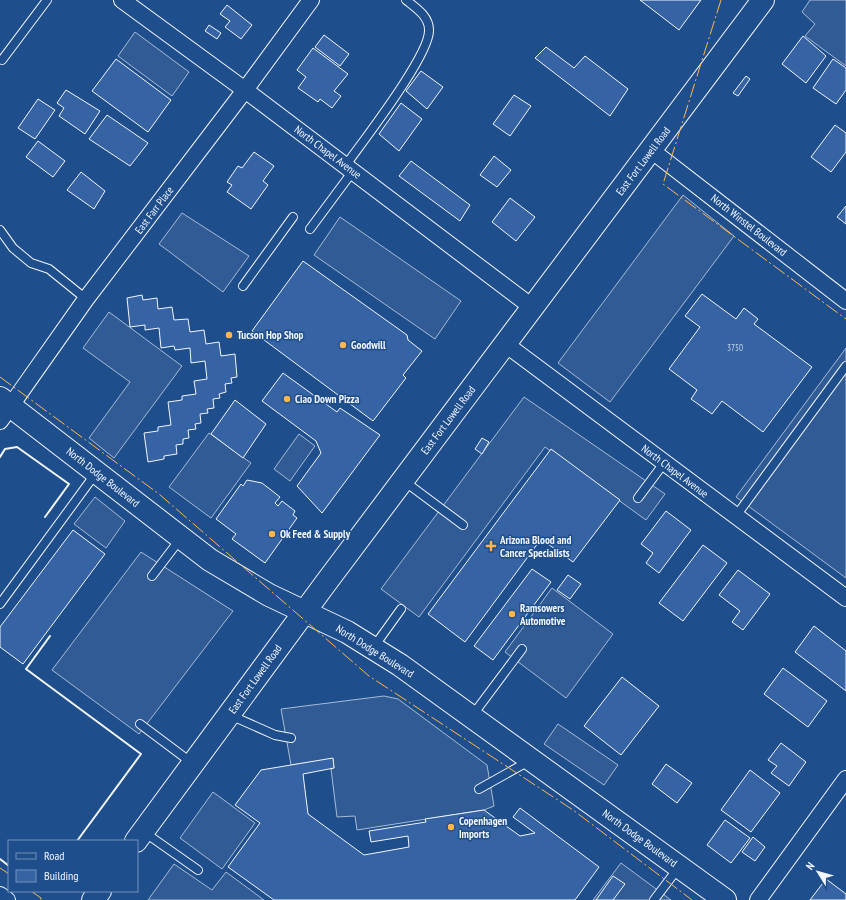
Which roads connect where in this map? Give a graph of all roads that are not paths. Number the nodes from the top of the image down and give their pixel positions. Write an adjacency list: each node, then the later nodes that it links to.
1 (47, 0): 6 (lane)
2 (122, 0): 7 (street, North Chapel Avenue)
3 (311, 0): 7 (street, East Farr Place)
4 (406, 0): 9 (lane)
5 (763, 0): 8 (main road, East Fort Lowell Road)
6 (2, 60)
7 (245, 90): 9 (street, North Chapel Avenue); 14 (street, East Farr Place)
8 (651, 150): 15 (street, North Winstel Boulevard); 16 (main road, East Fort Lowell Road)
9 (350, 168): 11 (lane); 16 (street, North Chapel Avenue)
10 (293, 217): 13 (lane)
11 (310, 229)
12 (0, 230): 14 (lane)
13 (243, 286)
14 (86, 299): 19 (street, East Farr Place)
15 (846, 301)
16 (532, 307): 17 (main road, East Fort Lowell Road)
17 (504, 343): 20 (street, North Chapel Avenue); 22 (main road, East Fort Lowell Road)
18 (846, 366): 24 (lane)
19 (4, 409): 21 (main road, North Dodge Boulevard)
20 (664, 463): 23 (lane); 24 (street, North Chapel Avenue)
21 (97, 472): 26 (main road, North Dodge Boulevard); 29 (lane)
22 (402, 480): 25 (lane); 31 (main road, East Fort Lowell Road)
23 (638, 498)
24 (736, 516): 28 (street, North Chapel Avenue)
25 (463, 525)
26 (182, 538): 27 (lane); 31 (main road, North Dodge Boulevard)
27 (152, 576)
28 (846, 598)
29 (0, 604)
30 (402, 609): 32 (lane)
31 (304, 612): 32 (main road, North Dodge Boulevard); 34 (main road, East Fort Lowell Road)
32 (373, 648): 35 (main road, North Dodge Boulevard)
33 (522, 649): 35 (lane)
34 (229, 714): 37 (lane); 39 (main road, East Fort Lowell Road)
35 (472, 716): 38 (main road, North Dodge Boulevard)
36 (140, 724): 39 (lane)
37 (291, 738)
38 (531, 760): 41 (lane); 43 (main road, North Dodge Boulevard)
39 (192, 764): 42 (main road, East Fort Lowell Road)
40 (846, 779): 51 (street)
41 (479, 789)
42 (140, 836): 44 (lane)
43 (679, 866): 49 (lane); 50 (main road, North Dodge Boulevard)
44 (198, 870)
45 (99, 892): 48 (main road)
46 (0, 895): 47 (street)
47 (7, 900)
48 (93, 900)
49 (654, 900)
50 (725, 900)
51 (758, 900)

